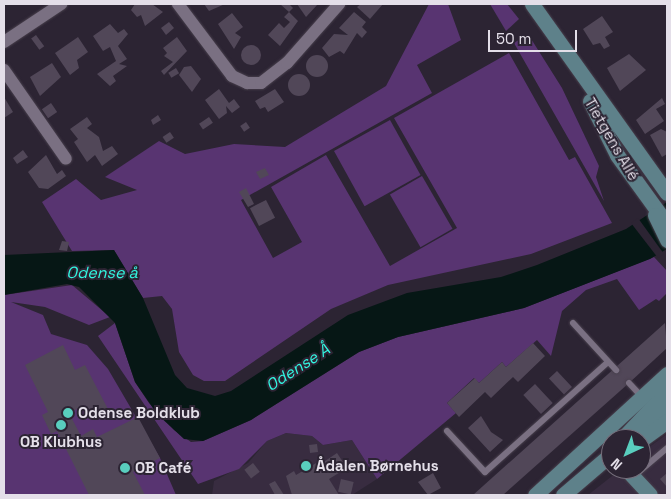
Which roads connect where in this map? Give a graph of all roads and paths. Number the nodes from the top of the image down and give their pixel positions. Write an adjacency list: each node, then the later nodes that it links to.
1 (61, 4): 5 (street)
2 (178, 4): 3 (street)
3 (339, 4)
4 (532, 4): 6 (main road, Tietgens Allé)
5 (4, 42)
6 (564, 51): 9 (main road, Tietgens Allé); 10 (main road, Tietgens Allé)
7 (4, 70): 8 (street)
8 (66, 160)
9 (665, 191)
10 (648, 200): 11 (main road); 12 (main road, Tietgens Allé); 13 (main road)
11 (667, 208)
12 (667, 224)
13 (667, 240)
14 (572, 323): 15 (lane)
15 (608, 362): 16 (lane); 25 (lane)
16 (616, 370)
17 (667, 374): 20 (main road)
18 (629, 383): 20 (lane)
19 (667, 391): 23 (main road)
20 (642, 397): 31 (main road)
21 (667, 406): 24 (main road)
22 (667, 421): 26 (main road)
23 (631, 429)
24 (641, 429)
25 (447, 431)
26 (651, 433)
27 (667, 448): 28 (lane)
28 (651, 459)
29 (601, 463): 32 (main road)
30 (635, 479): 33 (main road)
31 (535, 495)
32 (563, 495)
33 (650, 495)

